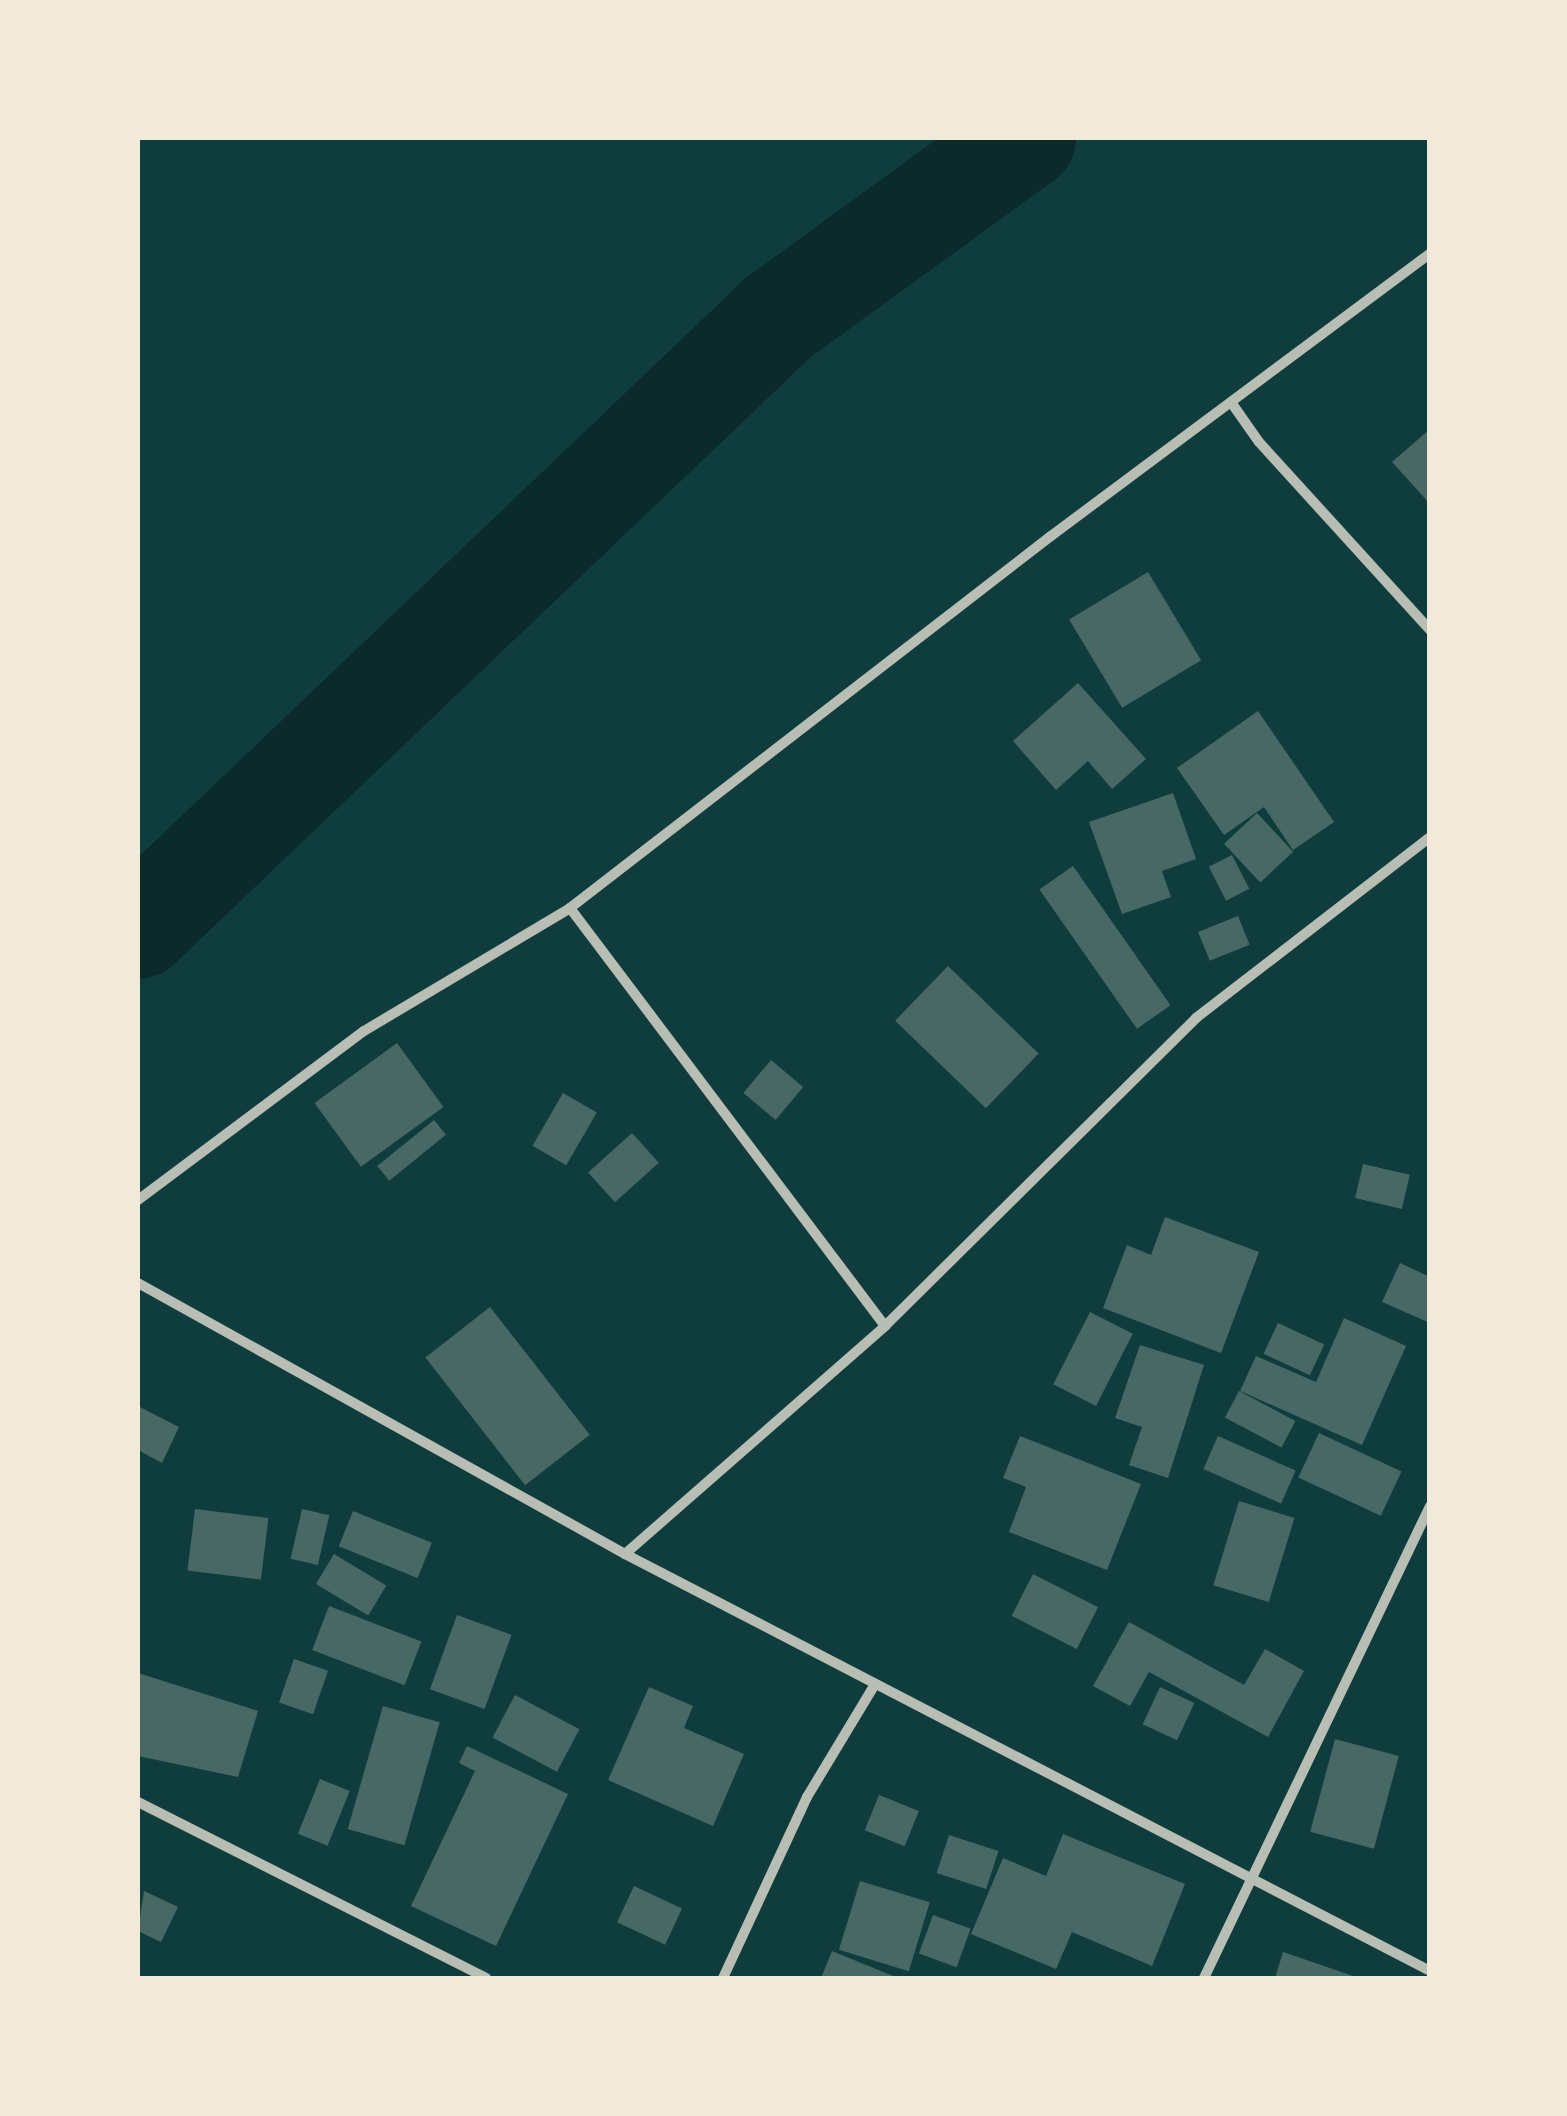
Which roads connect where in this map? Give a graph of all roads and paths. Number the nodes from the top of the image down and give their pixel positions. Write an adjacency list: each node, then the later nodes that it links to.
1 (1430, 254): 2 (street)
2 (1233, 404): 3 (street); 5 (street)
3 (1430, 630)
4 (1430, 837): 8 (street)
5 (570, 908): 6 (street); 8 (street)
6 (138, 1200)
7 (138, 1283): 10 (street)
8 (885, 1326): 10 (street)
9 (1430, 1506): 13 (street)
10 (625, 1554): 11 (street)
11 (874, 1686): 13 (street); 16 (street)
12 (138, 1802): 15 (street)
13 (1254, 1881): 14 (street); 17 (street)
14 (1430, 1971)
15 (486, 1978)
16 (724, 1978)
17 (1204, 1978)

